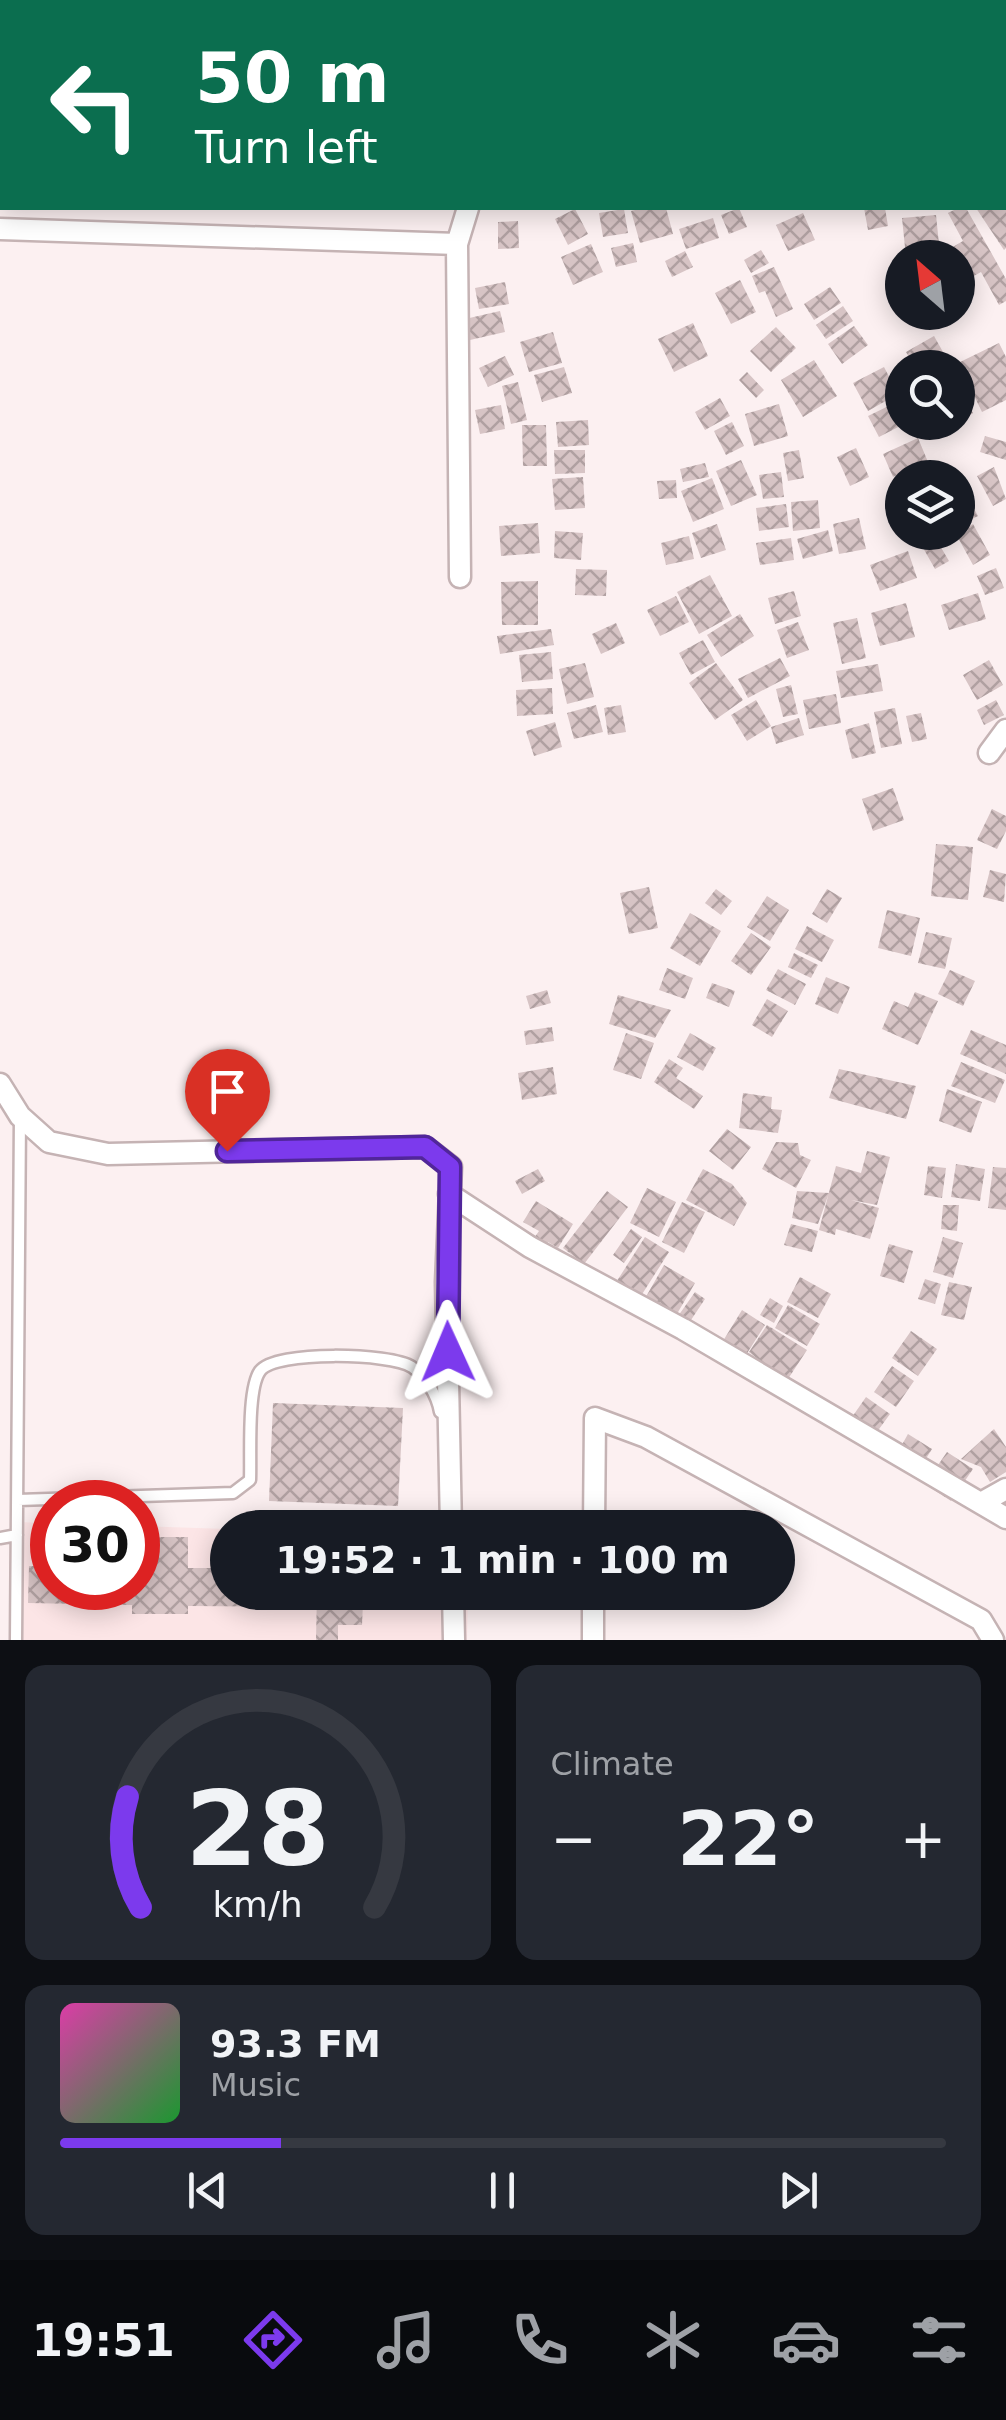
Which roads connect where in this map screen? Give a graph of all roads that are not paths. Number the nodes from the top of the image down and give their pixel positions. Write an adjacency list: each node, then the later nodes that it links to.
1 (467, 210): 3 (street)
2 (0, 229): 3 (street)
3 (457, 244): 4 (street)
4 (460, 578)
5 (1006, 730): 6 (street)
6 (989, 753)
7 (0, 1084): 8 (street)
8 (20, 1116): 9 (street); 11 (lane)
9 (449, 1194): 12 (street); 14 (street)
10 (1006, 1489): 12 (street)
11 (18, 1500): 13 (lane); 19 (lane)
12 (981, 1503): 18 (street)
13 (448, 1510)
14 (449, 1510)
15 (594, 1510): 16 (street)
16 (780, 1510)
17 (795, 1518): 28 (street)
18 (1006, 1518)
19 (18, 1535): 20 (lane); 24 (lane)
20 (0, 1538)
21 (448, 1610): 25 (lane)
22 (451, 1610): 26 (street)
23 (594, 1610): 27 (street)
24 (16, 1640)
25 (446, 1640)
26 (454, 1640)
27 (593, 1640)
28 (993, 1640)

